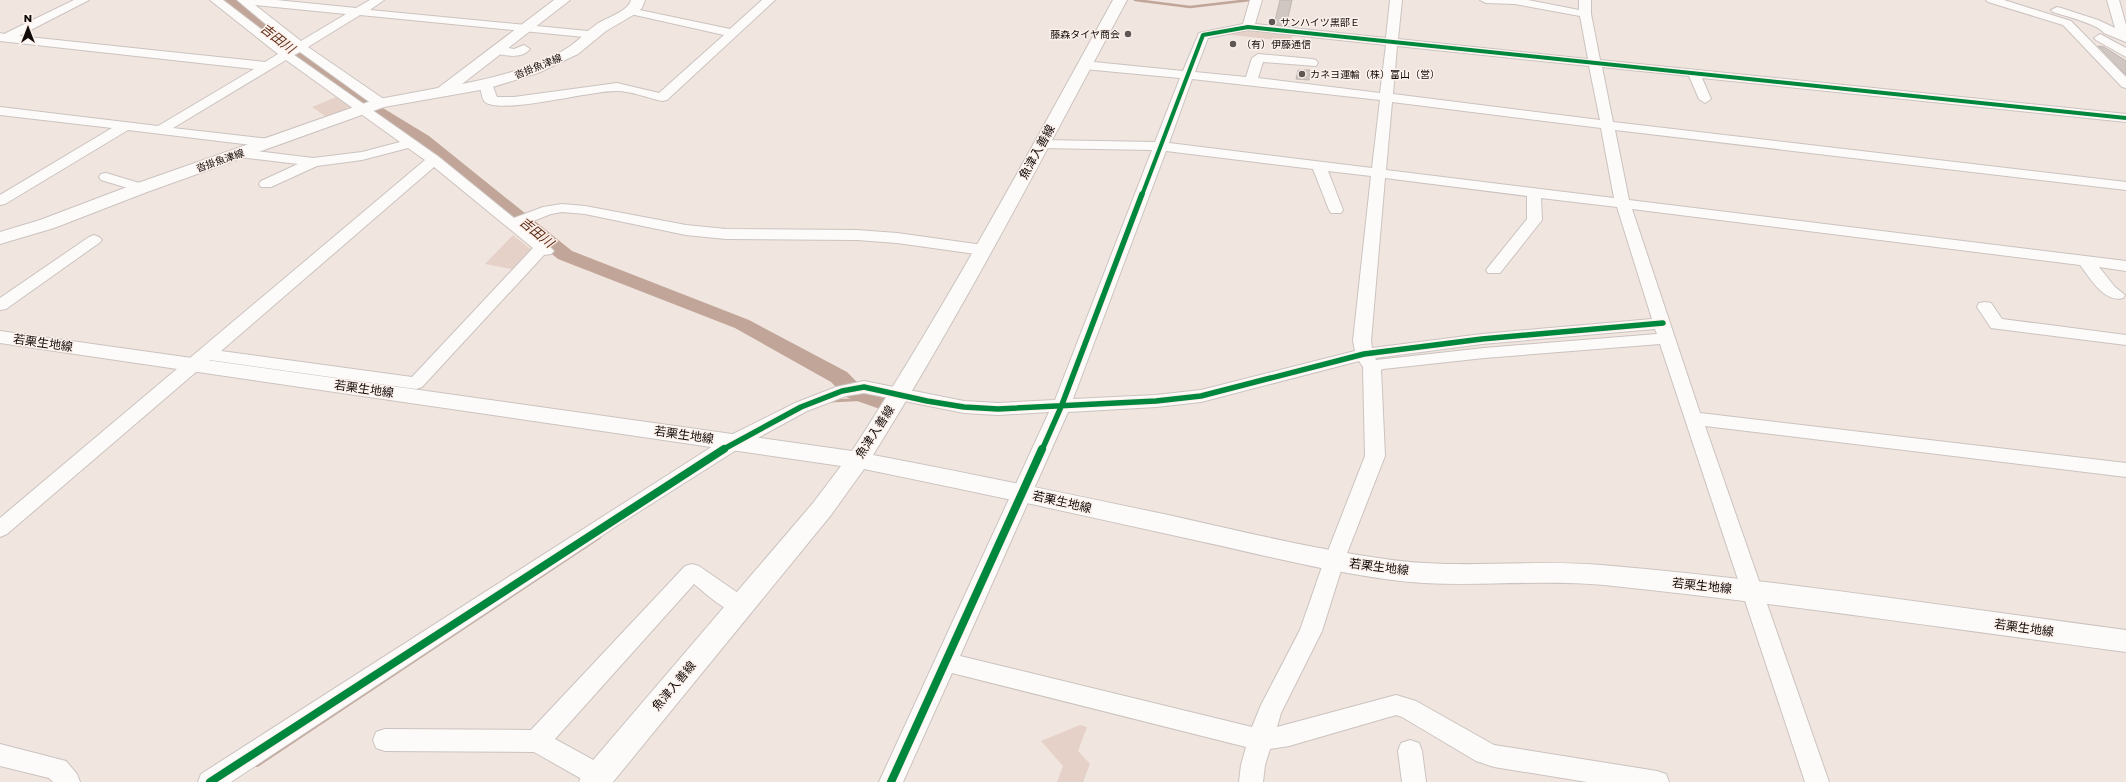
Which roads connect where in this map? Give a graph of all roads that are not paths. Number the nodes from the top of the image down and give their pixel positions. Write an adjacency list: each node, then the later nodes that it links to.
1 (83, 0): 28 (street)
2 (216, 0): 32 (street)
3 (378, 0): 18 (street)
4 (563, 0): 21 (main road, 沓掛魚津線)
5 (769, 0): 25 (street)
6 (1120, 0): 38 (main road, 魚津入善線)
7 (1256, 0): 20 (street)
8 (1396, 0): 30 (street)
9 (1486, 0): 19 (street)
10 (1585, 0): 19 (street)
11 (1992, 0): 22 (street)
12 (2022, 0): 24 (street)
13 (2113, 0): 24 (street)
14 (2118, 0): 16 (street)
15 (244, 1): 18 (street); 32 (street)
16 (2126, 1)
17 (634, 6): 25 (street); 26 (main road, 沓掛魚津線)
18 (359, 12): 21 (street); 32 (street)
19 (1585, 14): 37 (street)
20 (1248, 27): 23 (street); 27 (street)
21 (525, 29): 26 (street); 33 (main road, 沓掛魚津線)
22 (2079, 29): 24 (street); 34 (street); 44 (street)
23 (1298, 32): 27 (street); 30 (street)
24 (2113, 32): 29 (street)
25 (733, 33): 43 (street)
26 (594, 34): 43 (main road, 沓掛魚津線)
27 (1210, 34): 41 (street)
28 (2, 38): 39 (street)
29 (2126, 38)
30 (1392, 41): 37 (street); 47 (street)
31 (524, 49): 33 (street)
32 (293, 50): 39 (street); 49 (street); 49 (street)
33 (497, 50): 46 (main road, 沓掛魚津線)
34 (2126, 52)
35 (1296, 61): 36 (street); 42 (street); 45 (street)
36 (1312, 63)
37 (1596, 63): 40 (street); 52 (street)
38 (1084, 64): 41 (street); 57 (main road, 魚津入善線)
39 (265, 66): 54 (street)
40 (1694, 73): 48 (street); 51 (street)
41 (1189, 74): 42 (street); 58 (street)
42 (1251, 81): 45 (street)
43 (486, 84): 46 (main road, 沓掛魚津線)
44 (2126, 84)
45 (1291, 85): 47 (street)
46 (443, 91): 49 (main road, 沓掛魚津線)
47 (1388, 97): 52 (street); 63 (street)
48 (1705, 99)
49 (371, 106): 55 (main road, 沓掛魚津線); 56 (street)
50 (0, 111): 53 (street)
51 (2126, 118)
52 (1606, 124): 66 (street); 70 (street)
53 (126, 126): 54 (street); 69 (street)
54 (160, 130): 55 (street)
55 (269, 143): 59 (main road, 沓掛魚津線)
56 (410, 143): 60 (street); 61 (street)
57 (1040, 144): 58 (street); 75 (main road, 魚津入善線)
58 (1161, 146): 62 (street); 88 (street)
59 (239, 153): 61 (street); 67 (main road, 沓掛魚津線)
60 (434, 160): 72 (street); 85 (street)
61 (313, 162): 65 (street)
62 (1318, 166): 63 (street); 71 (street)
63 (1378, 174): 68 (street); 86 (street)
64 (106, 177): 67 (street)
65 (266, 184)
66 (2126, 186)
67 (141, 188): 73 (main road, 沓掛魚津線)
68 (1534, 193): 70 (street); 78 (street)
69 (0, 202)
70 (1623, 204): 76 (street); 82 (street)
71 (1336, 210)
72 (512, 224): 75 (street); 85 (street)
73 (0, 238)
74 (94, 240): 80 (street)
75 (983, 250): 87 (main road, 魚津入善線)
76 (2086, 262): 77 (street); 79 (street)
77 (2126, 266)
78 (1494, 270)
79 (2117, 295)
80 (0, 305)
81 (1985, 307): 84 (street)
82 (1665, 330): 86 (street); 89 (street)
83 (0, 337): 85 (main road, 若栗生地線)
84 (2126, 340)
85 (200, 360): 90 (main road, 若栗生地線); 94 (street)
86 (1368, 360): 88 (street); 95 (street)
87 (900, 394): 88 (street); 90 (street); 91 (main road, 魚津入善線)
88 (1062, 407): 93 (street)
89 (1693, 418): 92 (street); 96 (street)
90 (734, 442): 91 (main road, 若栗生地線); 107 (street)
91 (858, 460): 93 (main road, 若栗生地線); 97 (main road, 魚津入善線)
92 (2126, 470)
93 (1023, 493): 95 (main road, 若栗生地線); 99 (street)
94 (4, 521)
95 (1334, 561): 96 (main road, 若栗生地線); 101 (street)
96 (1754, 592): 98 (main road, 若栗生地線); 112 (street)
97 (740, 606): 102 (street); 105 (main road, 魚津入善線)
98 (2126, 641)
99 (946, 662): 101 (street); 108 (street)
100 (385, 740): 102 (street)
101 (1260, 740): 109 (street); 111 (street)
102 (538, 741): 105 (street)
103 (1410, 751): 110 (street)
104 (0, 755): 106 (street)
105 (597, 779)
106 (68, 782)
107 (210, 782)
108 (891, 782)
109 (1251, 782)
110 (1414, 782)
111 (1658, 782)
112 (1817, 782)

